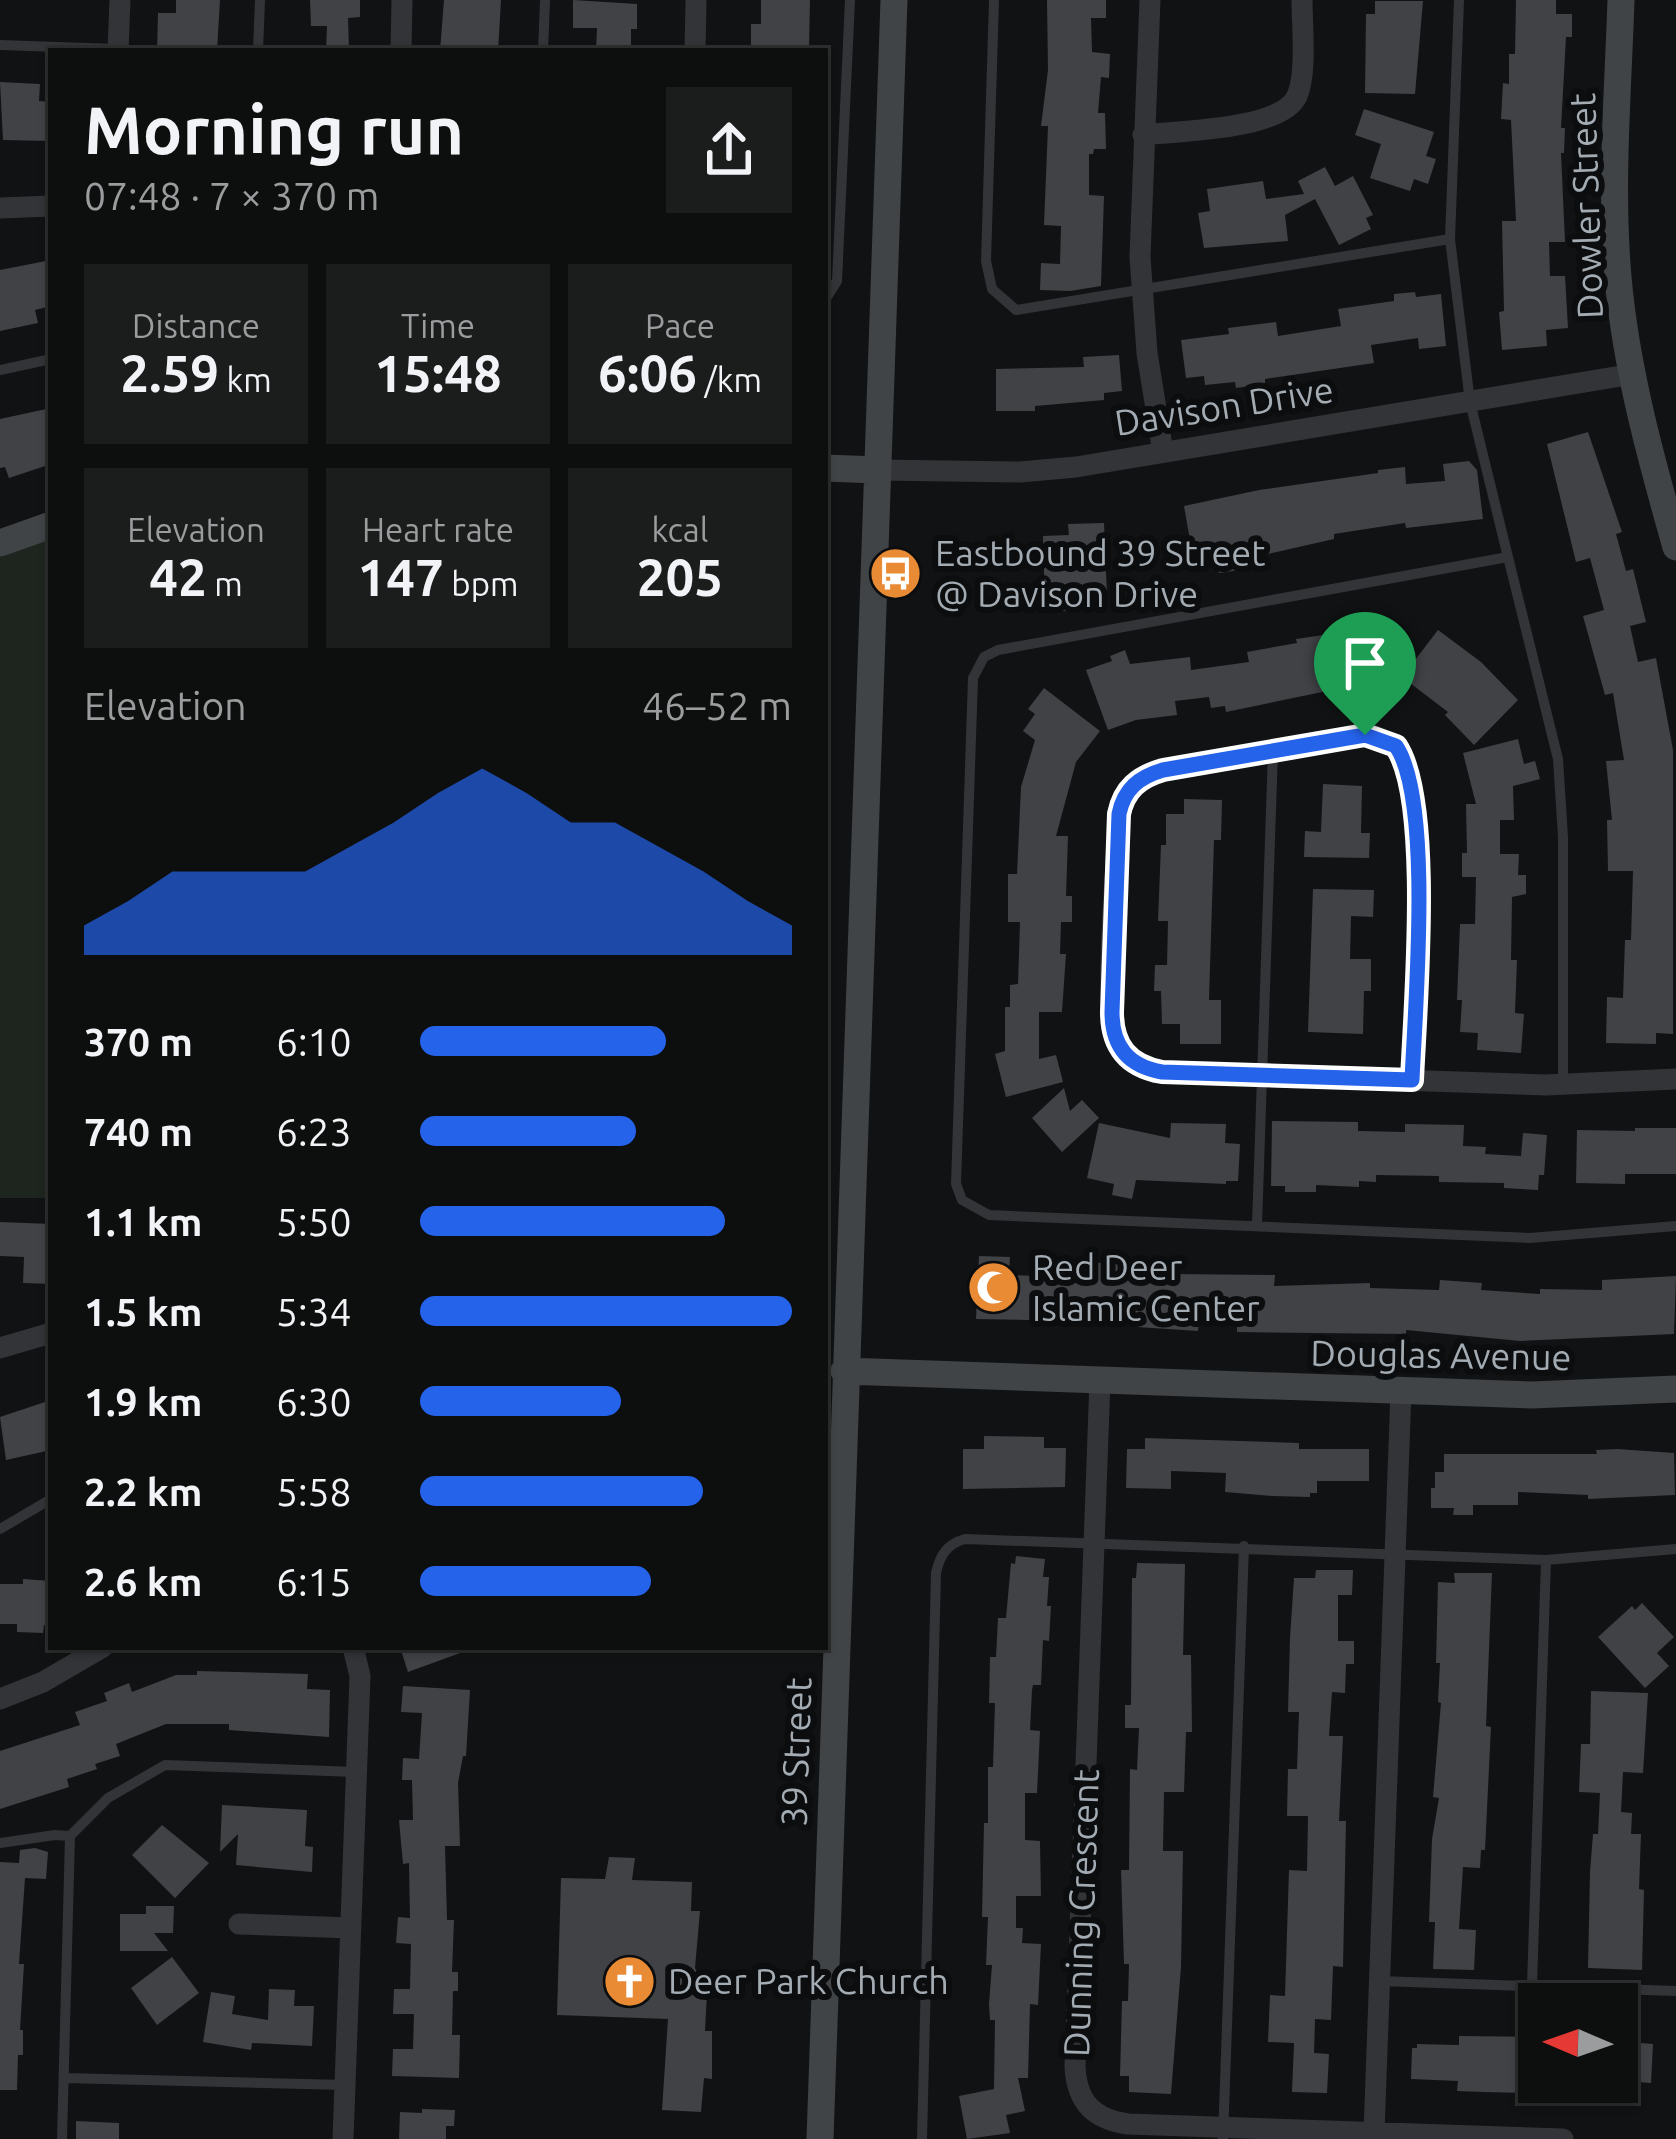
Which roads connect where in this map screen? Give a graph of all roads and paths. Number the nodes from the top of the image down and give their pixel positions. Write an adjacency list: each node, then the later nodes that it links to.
1 (120, 0): 15 (street)
2 (260, 0): 16 (lane)
3 (402, 0): 17 (street)
4 (544, 0): 18 (lane)
5 (696, 0): 19 (street)
6 (850, 0): 25 (lane)
7 (894, 0): 32 (street, 39 Street)
8 (994, 0): 24 (lane)
9 (1150, 0): 20 (street)
10 (1302, 0): 20 (street)
11 (1459, 0): 23 (lane)
12 (1621, 0): 28 (street, Dowler Street)
13 (0, 45): 14 (lane)
14 (71, 48)
15 (118, 48)
16 (258, 48)
17 (400, 48)
18 (543, 48)
19 (695, 48)
20 (1143, 135): 24 (street)
21 (48, 206): 22 (street)
22 (0, 208)
23 (1450, 239): 24 (lane); 29 (lane)
24 (1142, 291): 30 (street)
25 (828, 294)
26 (48, 360): 27 (lane)
27 (0, 370)
28 (1633, 374): 29 (street, Davison Drive); 33 (street, Dowler Street)
29 (1470, 402): 30 (street, Davison Drive); 37 (lane)
30 (1163, 452): 32 (street, Davison Drive)
31 (828, 468): 32 (street, Davison Drive)
32 (878, 470): 47 (street, 39 Street)
33 (1669, 496): 36 (street, Dowler Street)
34 (48, 526): 35 (street)
35 (0, 543)
36 (1676, 548)
37 (1508, 556): 42 (lane); 43 (lane)
38 (1273, 751): 39 (lane); 39 (street); 41 (street)
39 (1262, 1074): 41 (street); 43 (lane)
40 (1676, 1079): 42 (street)
41 (1412, 1080): 42 (street)
42 (1563, 1085)
43 (1257, 1225): 44 (lane)
44 (1676, 1226)
45 (48, 1334): 46 (street)
46 (0, 1348)
47 (844, 1371): 48 (street, Douglas Avenue); 77 (street, 39 Street)
48 (1100, 1380): 50 (street, Douglas Avenue); 53 (street, Dunning Crescent)
49 (1676, 1389): 50 (street, Douglas Avenue)
50 (1401, 1391): 56 (street)
51 (48, 1501): 52 (lane)
52 (0, 1529)
53 (1094, 1543): 54 (lane); 73 (street, Dunning Crescent); 78 (lane)
54 (1244, 1546): 56 (lane); 73 (lane)
55 (1676, 1549): 57 (lane)
56 (1395, 1553): 57 (lane); 66 (street)
57 (1546, 1560): 67 (lane)
58 (98, 1650): 60 (street)
59 (354, 1650): 61 (street)
60 (0, 1699)
61 (356, 1772): 62 (lane); 65 (street)
62 (70, 1836): 63 (lane); 71 (lane)
63 (0, 1843)
64 (239, 1924): 65 (street)
65 (351, 1928): 72 (street)
66 (1379, 1981): 68 (lane); 74 (street)
67 (1532, 1983)
68 (1518, 1985)
69 (1638, 1989): 70 (lane)
70 (1676, 1991)
71 (64, 2078): 72 (lane); 75 (lane)
72 (345, 2085): 76 (street)
73 (1224, 2133): 74 (street, Dunning Crescent)
74 (1374, 2133): 79 (street, Dunning Crescent)
75 (62, 2139)
76 (343, 2139)
77 (820, 2139)
78 (922, 2139)
79 (1563, 2139)

